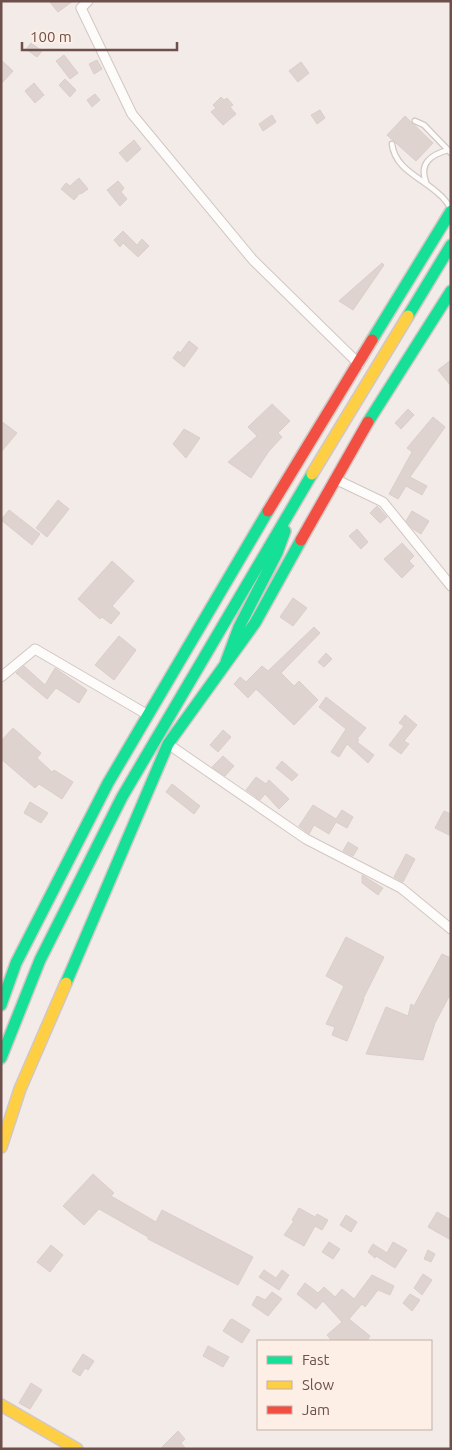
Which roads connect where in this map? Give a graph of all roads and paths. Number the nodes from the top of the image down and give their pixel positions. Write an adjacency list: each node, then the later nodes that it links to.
1 (88, 1): 2 (street)
2 (79, 5): 10 (street)
3 (415, 121): 5 (lane)
4 (392, 144): 6 (lane)
5 (449, 152): 6 (lane)
6 (427, 184): 7 (lane)
7 (451, 210): 10 (main road)
8 (451, 245): 12 (main road)
9 (451, 291): 11 (main road)
10 (359, 364): 16 (main road)
11 (335, 479): 13 (street); 14 (main road)
12 (295, 501): 14 (main road); 20 (main road)
13 (451, 586)
14 (226, 662): 17 (main road)
15 (1, 677): 16 (street)
16 (148, 715): 19 (main road)
17 (168, 744): 18 (street); 21 (main road)
18 (451, 929)
19 (1, 1005)
20 (1, 1058)
21 (1, 1147)
22 (1, 1405): 23 (main road)
23 (77, 1449)

